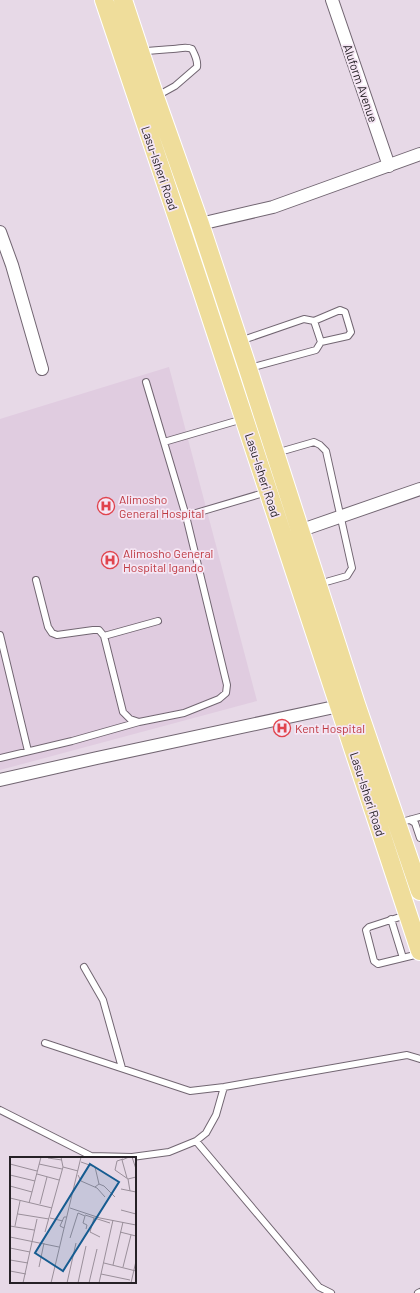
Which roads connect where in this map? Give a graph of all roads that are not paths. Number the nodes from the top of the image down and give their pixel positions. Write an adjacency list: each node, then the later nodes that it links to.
1 (104, 0): 16 (main road, Lasu-Isheri Road)
2 (123, 0): 4 (main road, Lasu-Isheri Road)
3 (332, 0): 7 (street, Aluform Avenue)
4 (140, 52): 5 (main road, Lasu-Isheri Road); 5 (lane)
5 (155, 97): 8 (main road, Lasu-Isheri Road)
6 (420, 154): 7 (street)
7 (389, 166): 8 (street)
8 (200, 224): 11 (main road, Lasu-Isheri Road)
9 (0, 232): 13 (street)
10 (314, 321): 11 (lane); 12 (lane); 12 (lane)
11 (238, 341): 14 (main road, Lasu-Isheri Road)
12 (321, 342): 14 (lane)
13 (42, 369)
14 (248, 369): 18 (main road, Lasu-Isheri Road)
15 (146, 382): 17 (lane)
16 (244, 419): 17 (lane); 19 (main road, Lasu-Isheri Road)
17 (164, 442): 21 (lane)
18 (275, 453): 19 (main road, Lasu-Isheri Road); 22 (lane)
19 (277, 488): 21 (lane); 23 (main road, Lasu-Isheri Road); 29 (main road, Lasu-Isheri Road)
20 (420, 489): 22 (street)
21 (186, 516): 30 (lane)
22 (340, 517): 23 (street); 25 (lane)
23 (299, 531): 25 (main road, Lasu-Isheri Road)
24 (36, 580): 28 (lane)
25 (317, 584): 35 (main road, Lasu-Isheri Road)
26 (158, 621): 28 (lane)
27 (0, 635): 31 (lane)
28 (104, 636): 30 (lane)
29 (339, 706): 33 (street); 38 (main road, Lasu-Isheri Road)
30 (139, 722): 31 (lane)
31 (28, 751): 32 (lane)
32 (0, 758)
33 (0, 780)
34 (420, 816): 35 (lane)
35 (404, 822): 36 (lane); 37 (main road, Lasu-Isheri Road)
36 (420, 838)
37 (420, 892)
38 (408, 914): 39 (lane); 40 (main road, Lasu-Isheri Road)
39 (390, 919): 41 (lane); 41 (lane)
40 (420, 952): 41 (lane)
41 (403, 958)
42 (84, 967): 45 (lane)
43 (45, 1043): 45 (lane)
44 (420, 1059): 46 (lane)
45 (122, 1068): 46 (lane)
46 (224, 1087): 48 (lane)
47 (0, 1110): 48 (lane)
48 (196, 1141): 49 (lane)
49 (331, 1293)

